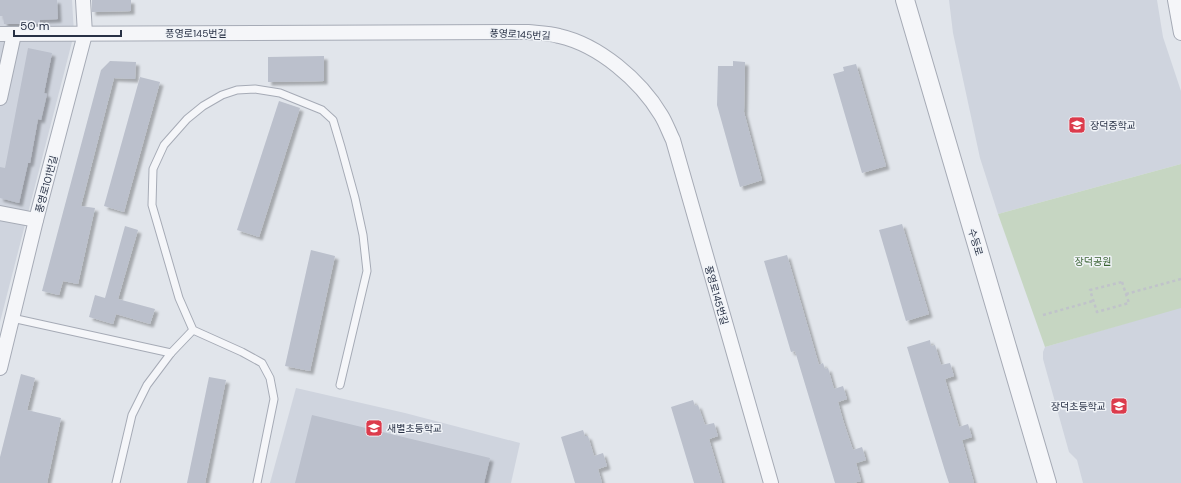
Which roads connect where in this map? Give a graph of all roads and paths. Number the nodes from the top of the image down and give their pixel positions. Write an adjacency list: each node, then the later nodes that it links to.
1 (83, 0): 7 (street, 풍영로101번길)
2 (905, 0): 23 (street, 수등로)
3 (1175, 0): 4 (street)
4 (1181, 33)
5 (0, 34): 6 (street, 풍영로145번길)
6 (14, 34): 7 (street, 풍영로145번길); 8 (street)
7 (85, 34): 10 (street, 풍영로101번길); 22 (street, 풍영로145번길)
8 (0, 98)
9 (0, 213): 10 (street)
10 (36, 220): 15 (street, 풍영로101번길)
11 (1181, 279): 12 (path)
12 (1126, 294): 13 (path); 13 (path)
13 (1093, 301): 14 (path)
14 (1043, 315)
15 (12, 318): 17 (lane); 18 (street, 풍영로101번길)
16 (193, 330): 17 (lane); 19 (lane); 21 (lane)
17 (171, 353): 20 (lane)
18 (0, 368)
19 (340, 385)
20 (116, 483)
21 (257, 483)
22 (771, 483)
23 (1047, 483)

